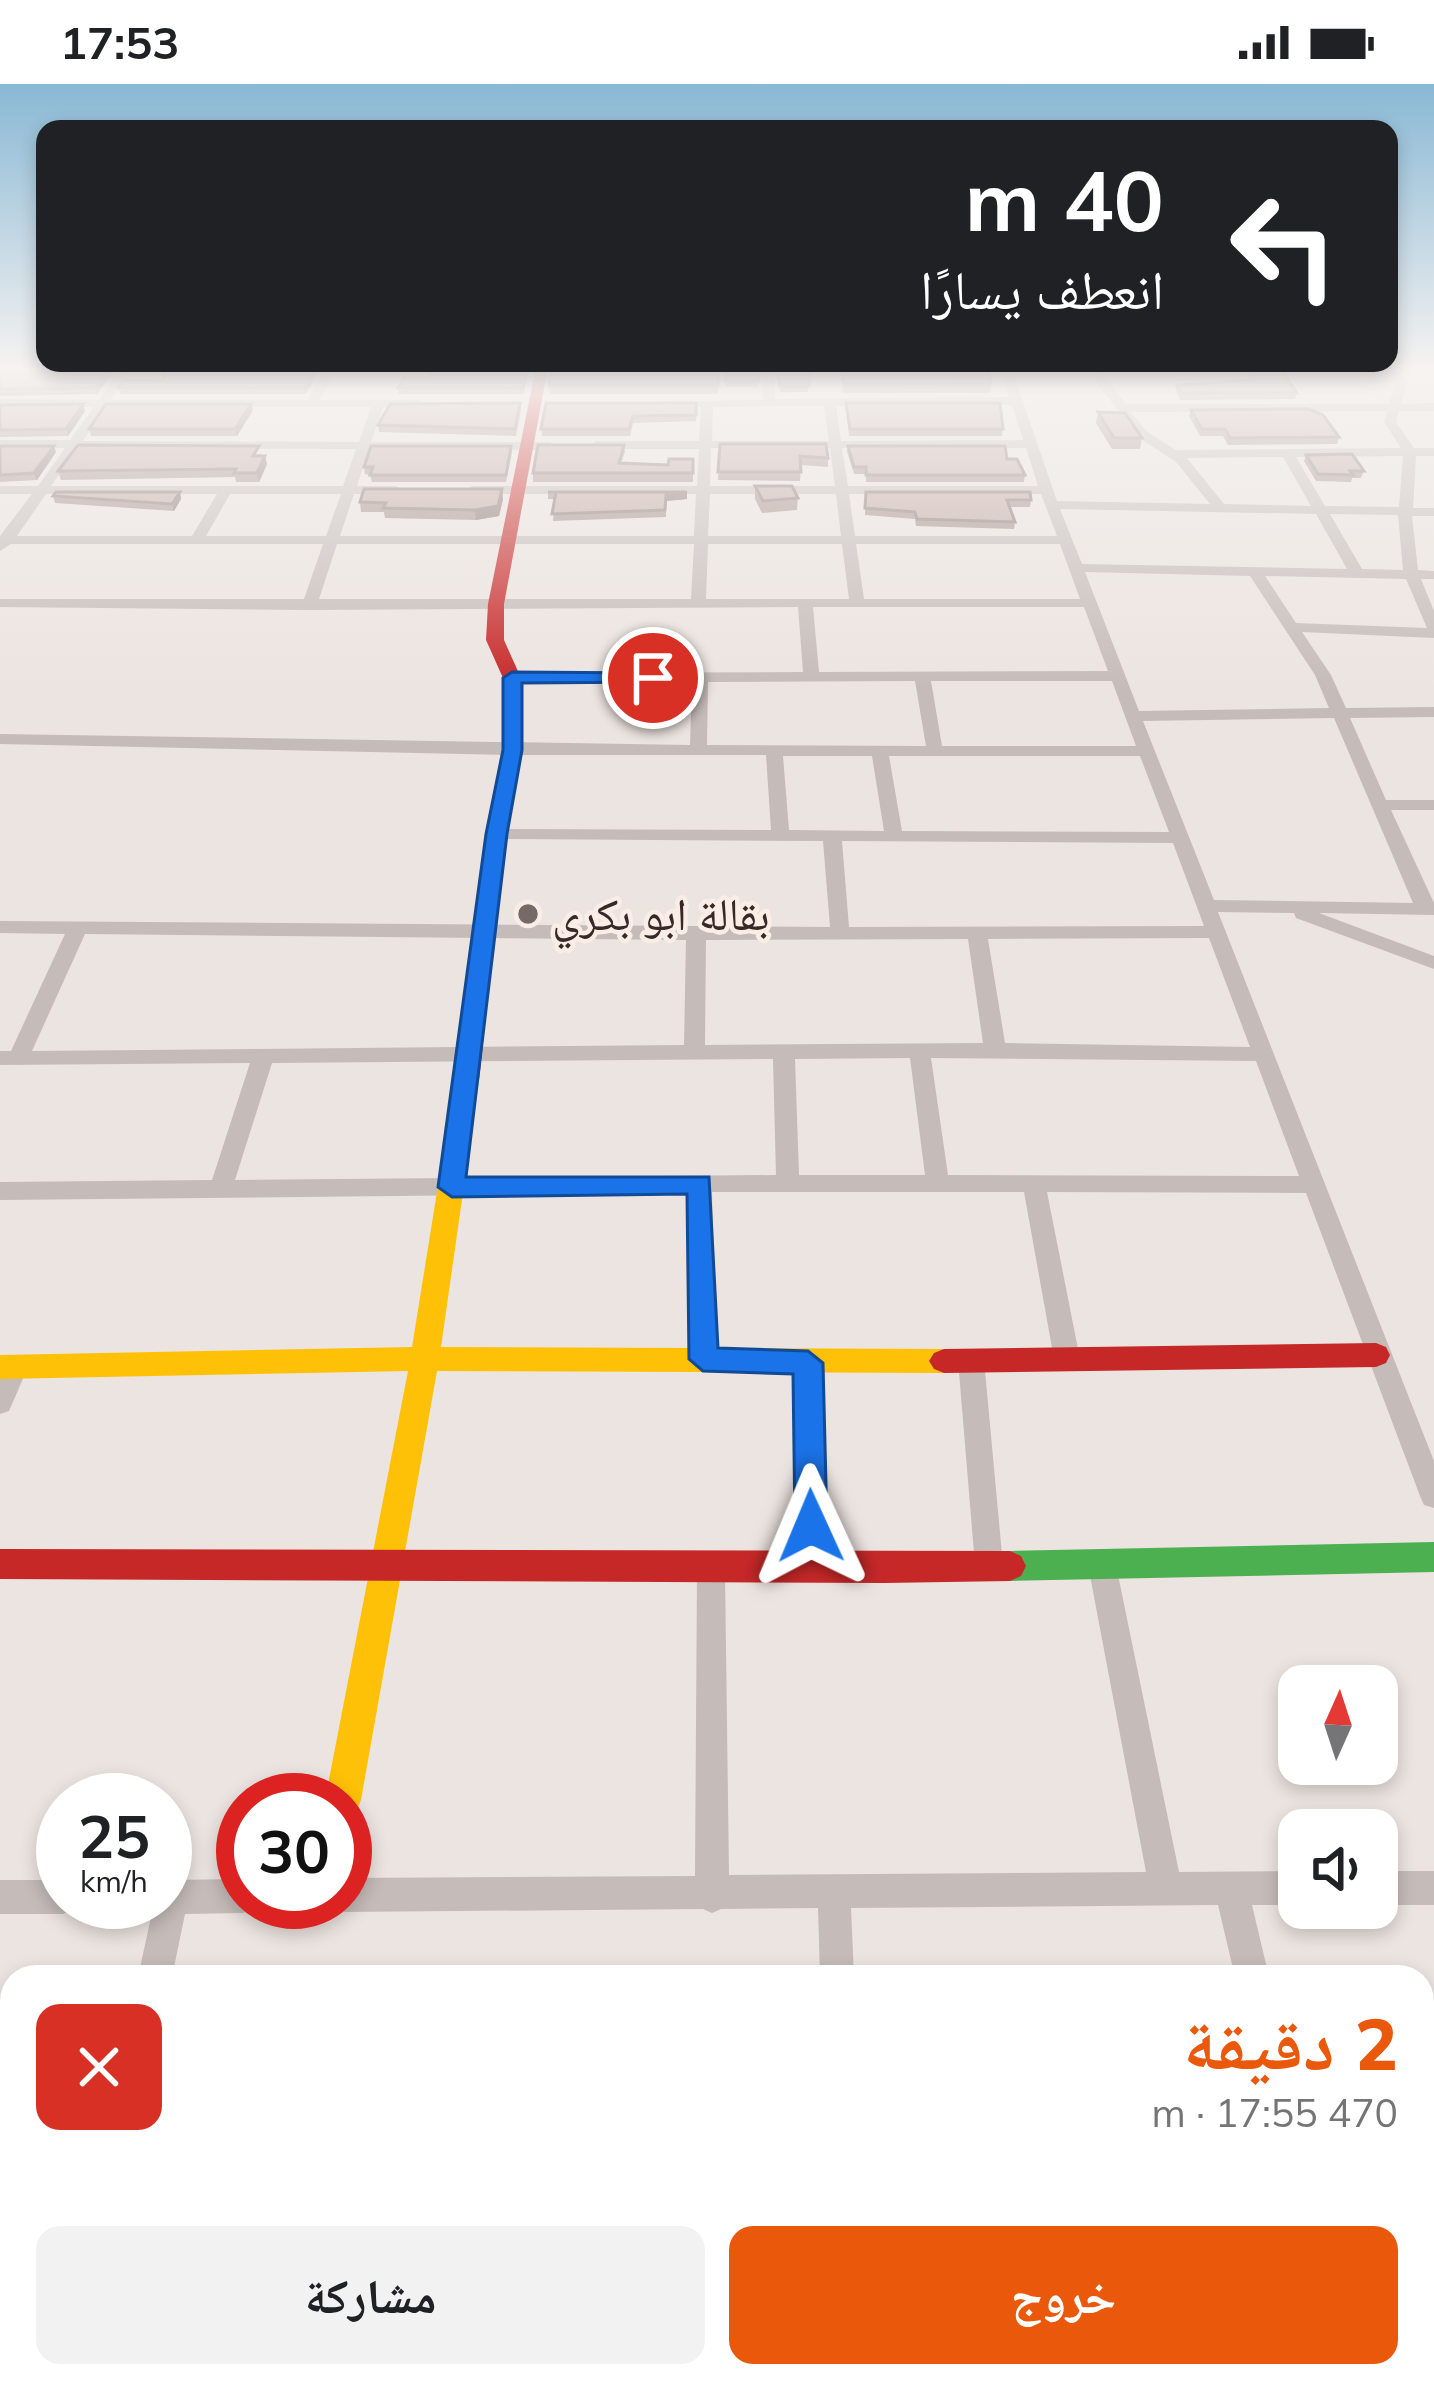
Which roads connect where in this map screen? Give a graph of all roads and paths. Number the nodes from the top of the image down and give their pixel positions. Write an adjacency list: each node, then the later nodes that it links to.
1 (54, 474): 12 (street)
2 (358, 474): 10 (street)
3 (518, 474): 18 (street)
4 (703, 474): 16 (street)
5 (839, 474): 17 (street)
6 (1041, 474): 19 (street)
7 (1191, 474): 20 (street)
8 (1299, 474): 21 (street)
9 (1410, 474): 22 (street)
10 (353, 489): 13 (street); 14 (street); 26 (street)
11 (0, 490): 12 (street)
12 (44, 490): 13 (street); 30 (street)
13 (226, 490): 25 (street)
14 (422, 490)
15 (445, 490): 18 (street)
16 (703, 490): 17 (street); 18 (street); 24 (street)
17 (842, 490): 19 (street); 29 (street)
18 (514, 491): 28 (street)
19 (1049, 497): 20 (street); 27 (street)
20 (1220, 508): 21 (street)
21 (1318, 510): 22 (street); 33 (street)
22 (1407, 512): 23 (street); 34 (street)
23 (1434, 512)
24 (698, 539): 28 (street); 29 (street); 39 (street)
25 (197, 540): 26 (street); 30 (street)
26 (332, 540): 28 (street); 42 (street)
27 (1065, 540): 29 (street); 31 (street)
28 (507, 541): 38 (street)
29 (849, 541): 41 (street)
30 (2, 543)
31 (1078, 568): 32 (street); 37 (street)
32 (1254, 571): 33 (street); 43 (street)
33 (1357, 573): 34 (street)
34 (1410, 574): 35 (street); 44 (street)
35 (1434, 575)
36 (0, 603): 42 (street)
37 (1092, 603): 41 (street); 45 (street)
38 (496, 604): 39 (street); 42 (street); 48 (street)
39 (698, 604): 40 (street)
40 (806, 604): 41 (street); 46 (street)
41 (857, 604)
42 (309, 606)
43 (1294, 627): 44 (street); 51 (street)
44 (1434, 630)
45 (1119, 676): 47 (street); 52 (street)
46 (811, 677): 47 (street); 49 (street)
47 (922, 677): 58 (street)
48 (512, 678): 49 (street); 54 (street)
49 (700, 678): 56 (street)
50 (1434, 712): 51 (street)
51 (1338, 714): 52 (street); 60 (street)
52 (1135, 716): 59 (street)
53 (0, 740): 54 (street)
54 (513, 750): 56 (street); 62 (street)
55 (774, 750): 56 (street); 57 (street); 63 (street)
56 (698, 751)
57 (880, 751): 58 (street); 65 (street)
58 (935, 751): 59 (street)
59 (1149, 751): 66 (street)
60 (1378, 805): 61 (street); 69 (street)
61 (1434, 805)
62 (496, 834): 63 (street); 72 (street)
63 (780, 836): 64 (street)
64 (832, 837): 65 (street); 73 (street)
65 (894, 837): 66 (street)
66 (1181, 838): 67 (street)
67 (1211, 906): 68 (street); 75 (street)
68 (1284, 906): 69 (street); 77 (street)
69 (1430, 909)
70 (0, 927): 71 (street)
71 (78, 927): 72 (street); 85 (street)
72 (483, 932): 76 (street); 81 (street)
73 (840, 932): 74 (street); 76 (street)
74 (977, 932): 75 (street); 78 (street)
75 (1219, 932): 84 (street)
76 (696, 934): 82 (street)
77 (1434, 963)
78 (995, 1050): 79 (street); 84 (street)
79 (920, 1052): 83 (street); 88 (street)
80 (264, 1053): 81 (street); 85 (street); 92 (street)
81 (471, 1053): 82 (street); 91 (street)
82 (694, 1053): 83 (street)
83 (784, 1053): 86 (street)
84 (1263, 1054): 89 (street)
85 (9, 1058)
86 (788, 1183): 87 (street); 88 (street)
87 (700, 1184): 91 (street); 96 (street)
88 (938, 1185): 90 (street)
89 (1312, 1185): 90 (street); 94 (street)
90 (1034, 1186): 97 (street)
91 (452, 1187): 92 (street); 95 (street)
92 (221, 1189): 93 (street)
93 (0, 1191)
94 (1376, 1355): 97 (street); 102 (street)
95 (424, 1359): 96 (street); 100 (street); 105 (street)
96 (703, 1359): 99 (street)
97 (1067, 1359): 98 (street)
98 (971, 1360): 99 (street); 106 (street)
99 (808, 1363): 108 (street)
100 (8, 1367): 101 (street)
101 (0, 1403)
102 (1434, 1496)
103 (1434, 1557): 107 (street)
104 (0, 1564): 105 (street)
105 (385, 1564): 109 (street); 110 (street)
106 (989, 1565): 107 (street); 108 (street)
107 (1102, 1565): 111 (street)
108 (812, 1568): 109 (street)
109 (711, 1572): 118 (street)
110 (348, 1773)
111 (1166, 1888): 112 (street); 117 (street)
112 (1231, 1888): 113 (street); 124 (street)
113 (1278, 1888)
114 (1398, 1888): 115 (street)
115 (1434, 1888)
116 (372, 1895): 118 (street)
117 (834, 1895): 118 (street); 123 (street)
118 (712, 1896)
119 (0, 1897): 120 (street)
120 (36, 1897)
121 (163, 1929): 122 (street)
122 (157, 1965)
123 (837, 1965)
124 (1249, 1965)

